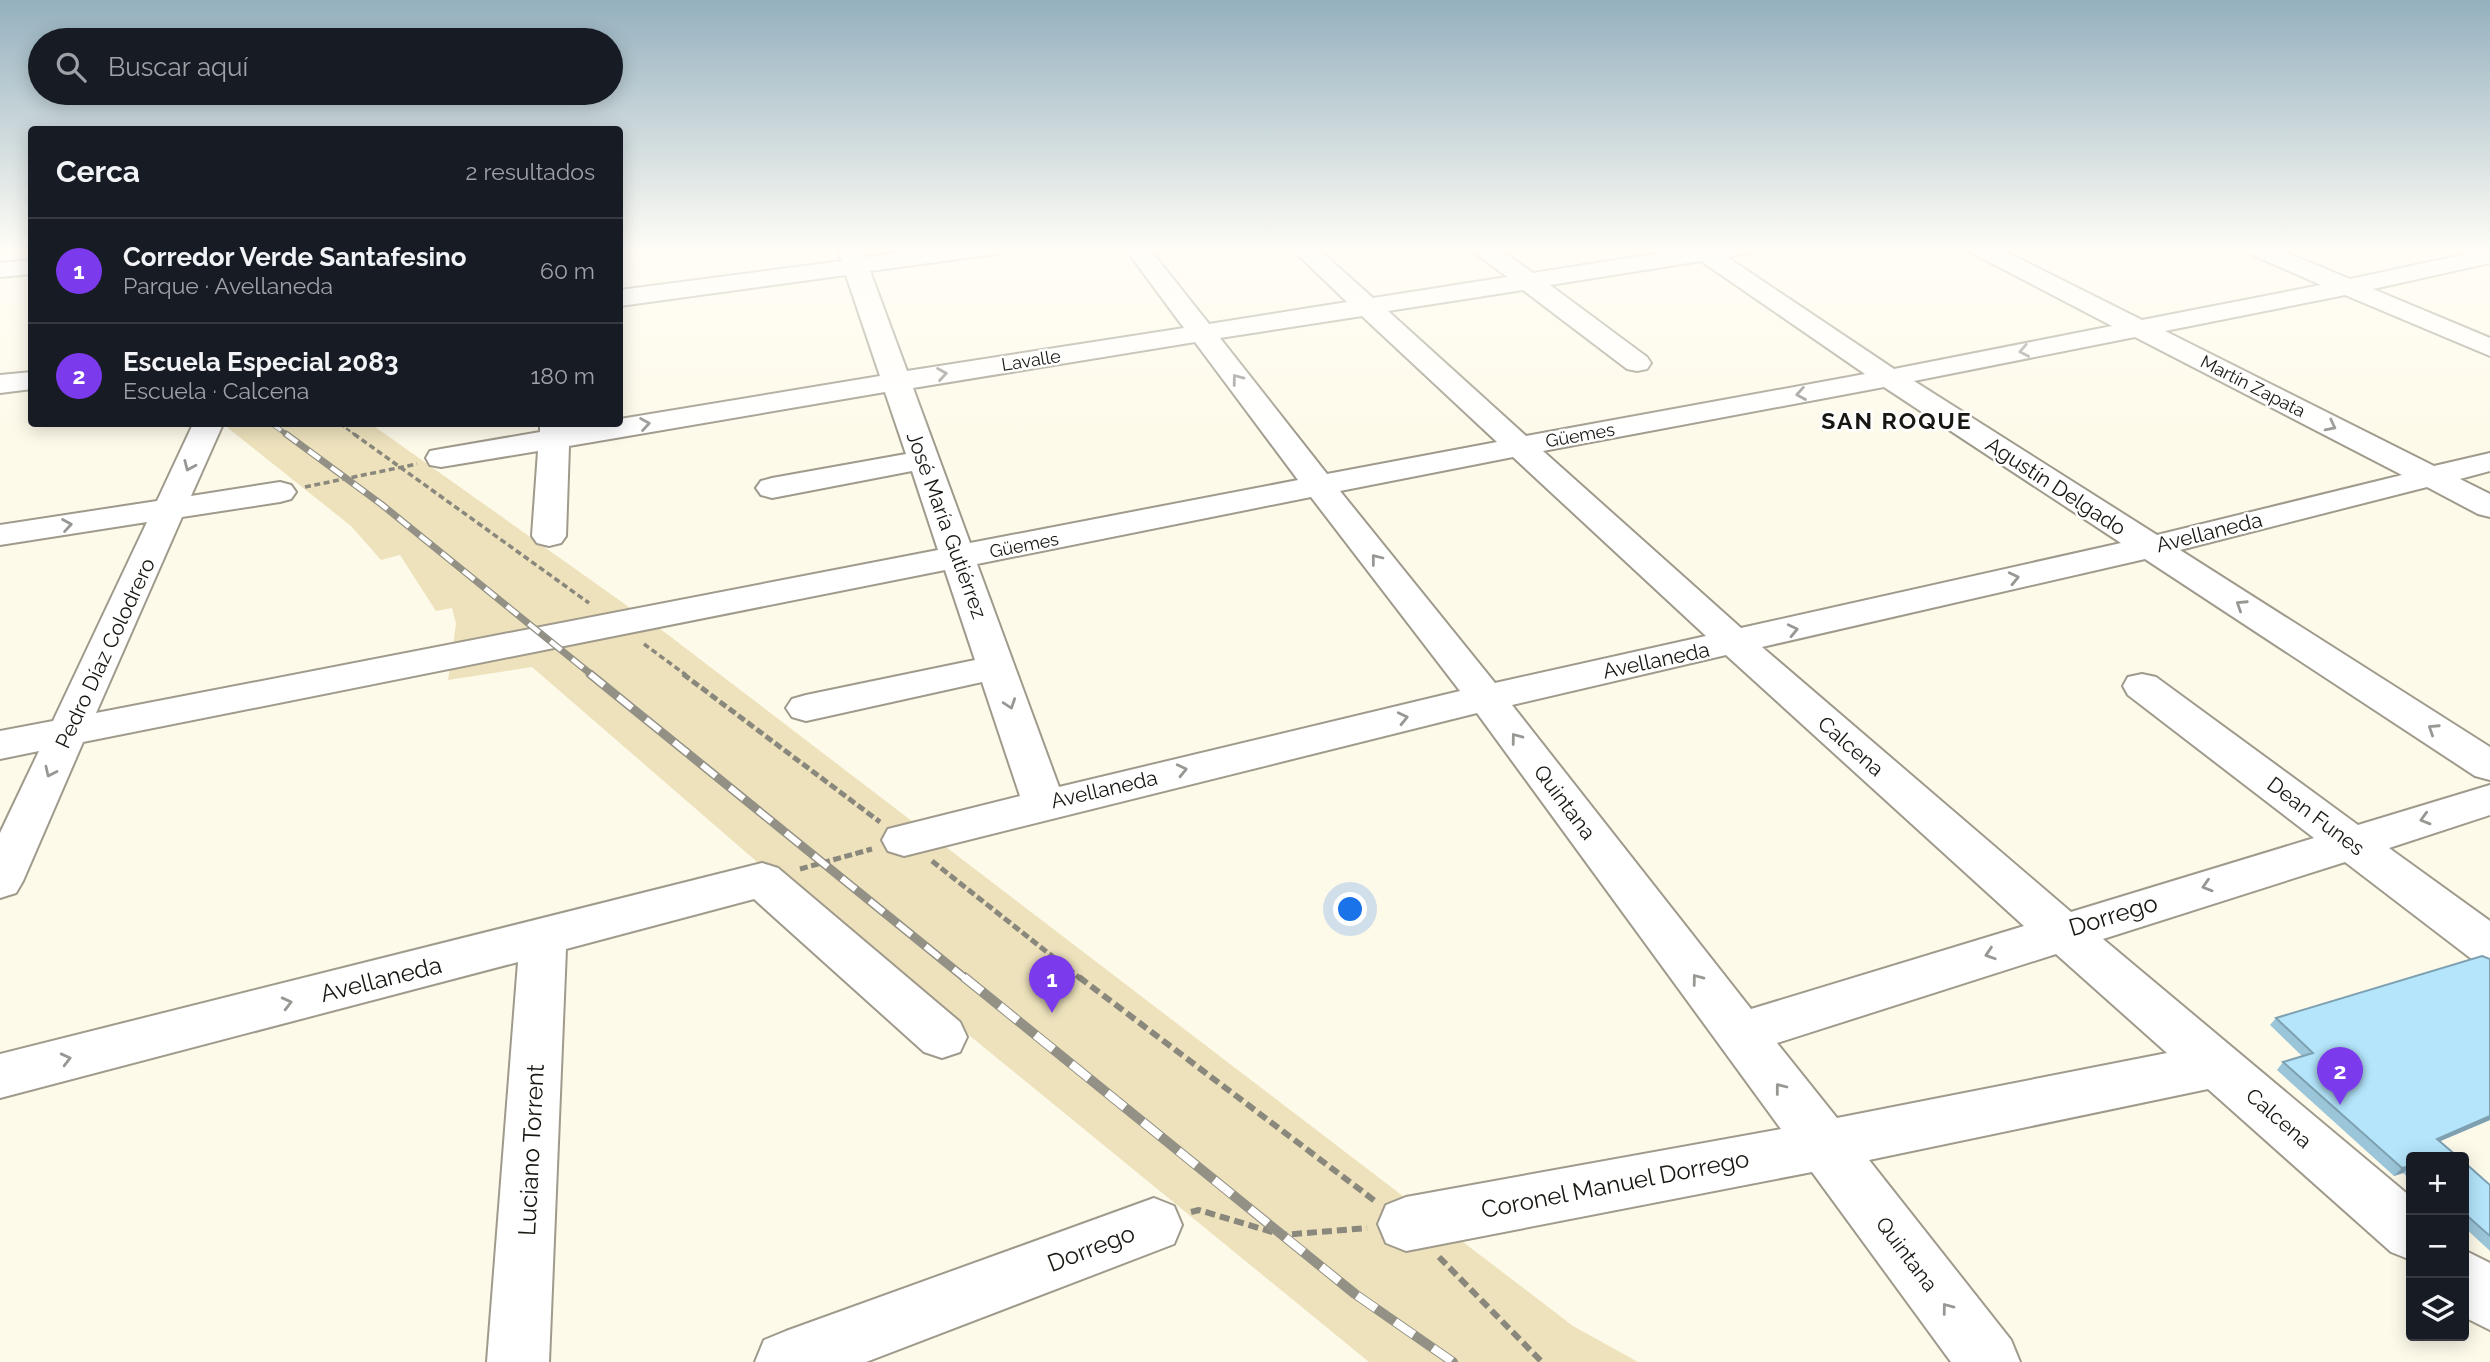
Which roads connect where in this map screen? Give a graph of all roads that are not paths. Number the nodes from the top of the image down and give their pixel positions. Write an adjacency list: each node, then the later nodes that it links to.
1 (870, 311): 16 (street, José María Gutiérrez)
2 (1185, 311): 11 (street, Quintana)
3 (1344, 311): 11 (street, Lavalle)
4 (1372, 311): 22 (street, Calcena)
5 (1567, 311): 13 (street)
6 (1789, 311): 14 (street, Agustín Delgado)
7 (2104, 311): 10 (street, Martín Zapata)
8 (2227, 311): 10 (street, Güemes)
9 (2402, 311): 12 (street)
10 (2139, 328): 14 (street, Güemes, one-way to 14); 26 (street, Martín Zapata, one-way to 26)
11 (1202, 332): 16 (street, Lavalle, one-way to 11); 27 (street, Quintana, one-way to 11)
12 (2490, 348)
13 (1637, 363)
14 (1889, 378): 22 (street, Güemes, one-way to 22); 34 (street, Agustín Delgado)
15 (28, 380): 17 (street)
16 (894, 382): 18 (street, Lavalle, one-way to 16); 24 (street, José María Gutiérrez)
17 (0, 384)
18 (623, 421)
19 (207, 427): 31 (street, Pedro Díaz Colodrero, one-way to 31)
20 (582, 427): 21 (street, Lavalle, one-way to 20)
21 (554, 431): 23 (street, Lavalle); 33 (street)
22 (1521, 446): 27 (street, Güemes); 36 (street, Calcena)
23 (441, 458)
24 (923, 460): 28 (street); 35 (street, José María Gutiérrez)
25 (2490, 462): 26 (street, Avellaneda)
26 (2431, 477): 30 (street, Martín Zapata); 34 (street, Avellaneda)
27 (1319, 486): 35 (street, Güemes); 39 (street, Quintana, one-way to 27)
28 (772, 488)
29 (280, 492): 31 (street)
30 (2490, 507)
31 (170, 509): 32 (street, one-way to 31); 41 (street, Pedro Díaz Colodrero)
32 (0, 535)
33 (549, 536)
34 (2151, 547): 36 (street, Avellaneda, one-way to 34); 43 (street, Agustín Delgado, one-way to 34)
35 (960, 557): 37 (street, José María Gutiérrez); 41 (street, Güemes)
36 (1735, 643): 39 (street, Avellaneda); 49 (street, Calcena)
37 (998, 667): 40 (street); 45 (street, José María Gutiérrez, one-way to 45)
38 (2142, 686): 47 (street, Dean Funes)
39 (1486, 698): 45 (street, Avellaneda, one-way to 39); 52 (street, Quintana, one-way to 39)
40 (806, 709)
41 (69, 732): 42 (street, Güemes); 48 (street, Pedro Díaz Colodrero, one-way to 48)
42 (0, 745)
43 (2490, 766)
44 (2490, 800): 47 (street, Dorrego, one-way to 47)
45 (1044, 803): 46 (street, Avellaneda)
46 (904, 839)
47 (2350, 841): 49 (street, Dorrego, one-way to 49); 51 (street, Dean Funes)
48 (0, 881)
49 (2061, 931): 52 (street, Dorrego, one-way to 52); 54 (street, Calcena)
50 (543, 938): 53 (street, Avellaneda); 55 (street, Avellaneda, one-way to 50); 63 (street, Luciano Torrent)
51 (2490, 947)
52 (1738, 1034): 56 (street, Quintana, one-way to 52)
53 (942, 1037)
54 (2218, 1065): 56 (street, Coronel Manuel Dorrego); 59 (street, Calcena)
55 (0, 1076)
56 (1825, 1145): 57 (street, Coronel Manuel Dorrego); 65 (street, Quintana, one-way to 56)
57 (1406, 1224)
58 (1154, 1225): 62 (street, Dorrego)
59 (2406, 1229)
60 (2469, 1283): 61 (street)
61 (2490, 1301)
62 (869, 1347): 64 (street, Dorrego)
63 (518, 1362)
64 (786, 1362)
65 (1989, 1362)

